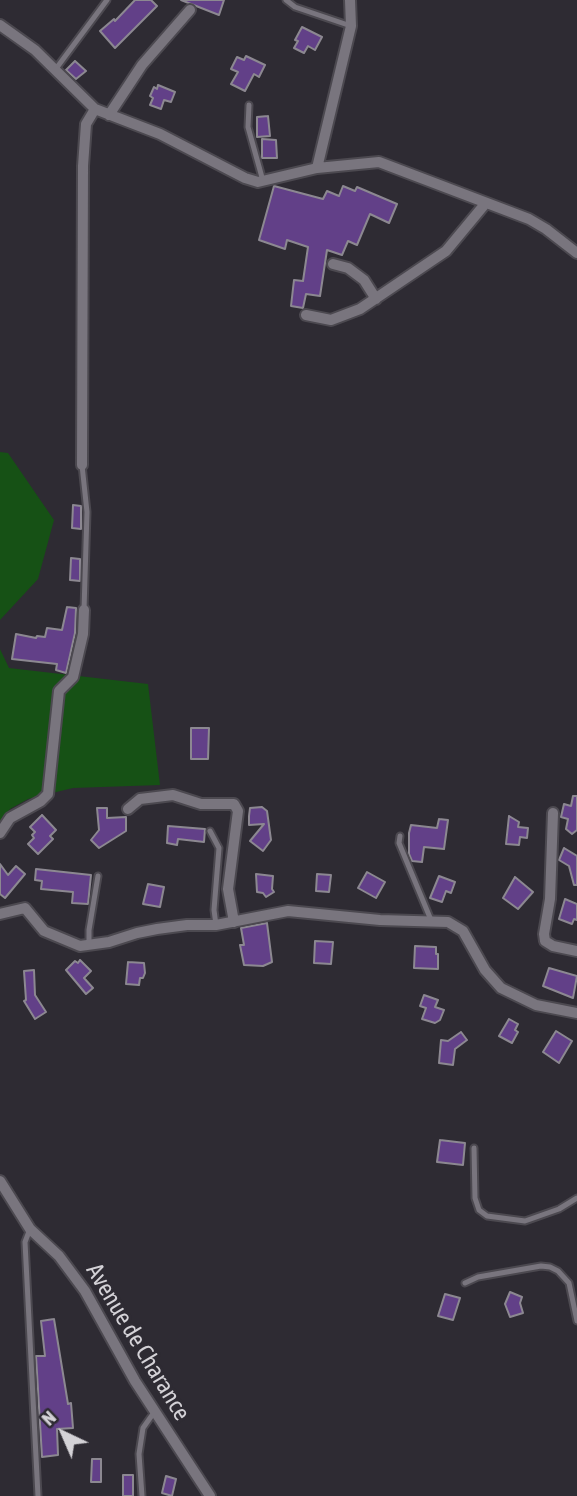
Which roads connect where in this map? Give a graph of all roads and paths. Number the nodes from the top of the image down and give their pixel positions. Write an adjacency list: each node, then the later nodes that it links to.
1 (107, 0): 7 (lane)
2 (286, 0): 6 (lane)
3 (350, 0): 6 (street)
4 (190, 10): 10 (street)
5 (0, 25): 7 (street)
6 (351, 26): 11 (street)
7 (55, 70): 9 (street)
8 (249, 105): 12 (lane)
9 (94, 109): 10 (street); 18 (street)
10 (108, 115): 12 (street)
11 (317, 168): 12 (street); 13 (street)
12 (263, 181)
13 (485, 204): 14 (street); 16 (street)
14 (577, 253)
15 (333, 264): 16 (street)
16 (376, 299): 17 (street)
17 (306, 315)
18 (82, 465): 19 (lane)
19 (83, 610): 23 (street)
20 (128, 809): 28 (street)
21 (553, 814): 31 (street)
22 (210, 831): 29 (lane)
23 (0, 833)
24 (400, 836): 27 (lane)
25 (98, 876): 30 (lane)
26 (0, 914): 30 (street)
27 (431, 920): 28 (street); 32 (street)
28 (234, 922): 29 (street)
29 (216, 925): 30 (street)
30 (89, 946)
31 (577, 950)
32 (577, 1013)
33 (474, 1148): 35 (lane)
34 (0, 1181): 36 (street, Avenue de Charance)
35 (577, 1198)
36 (30, 1229): 39 (street, Avenue de Charance); 40 (lane)
37 (465, 1283): 38 (lane)
38 (577, 1321)
39 (155, 1411): 41 (lane); 42 (street, Avenue de Charance)
40 (38, 1496)
41 (142, 1496)
42 (210, 1496)

